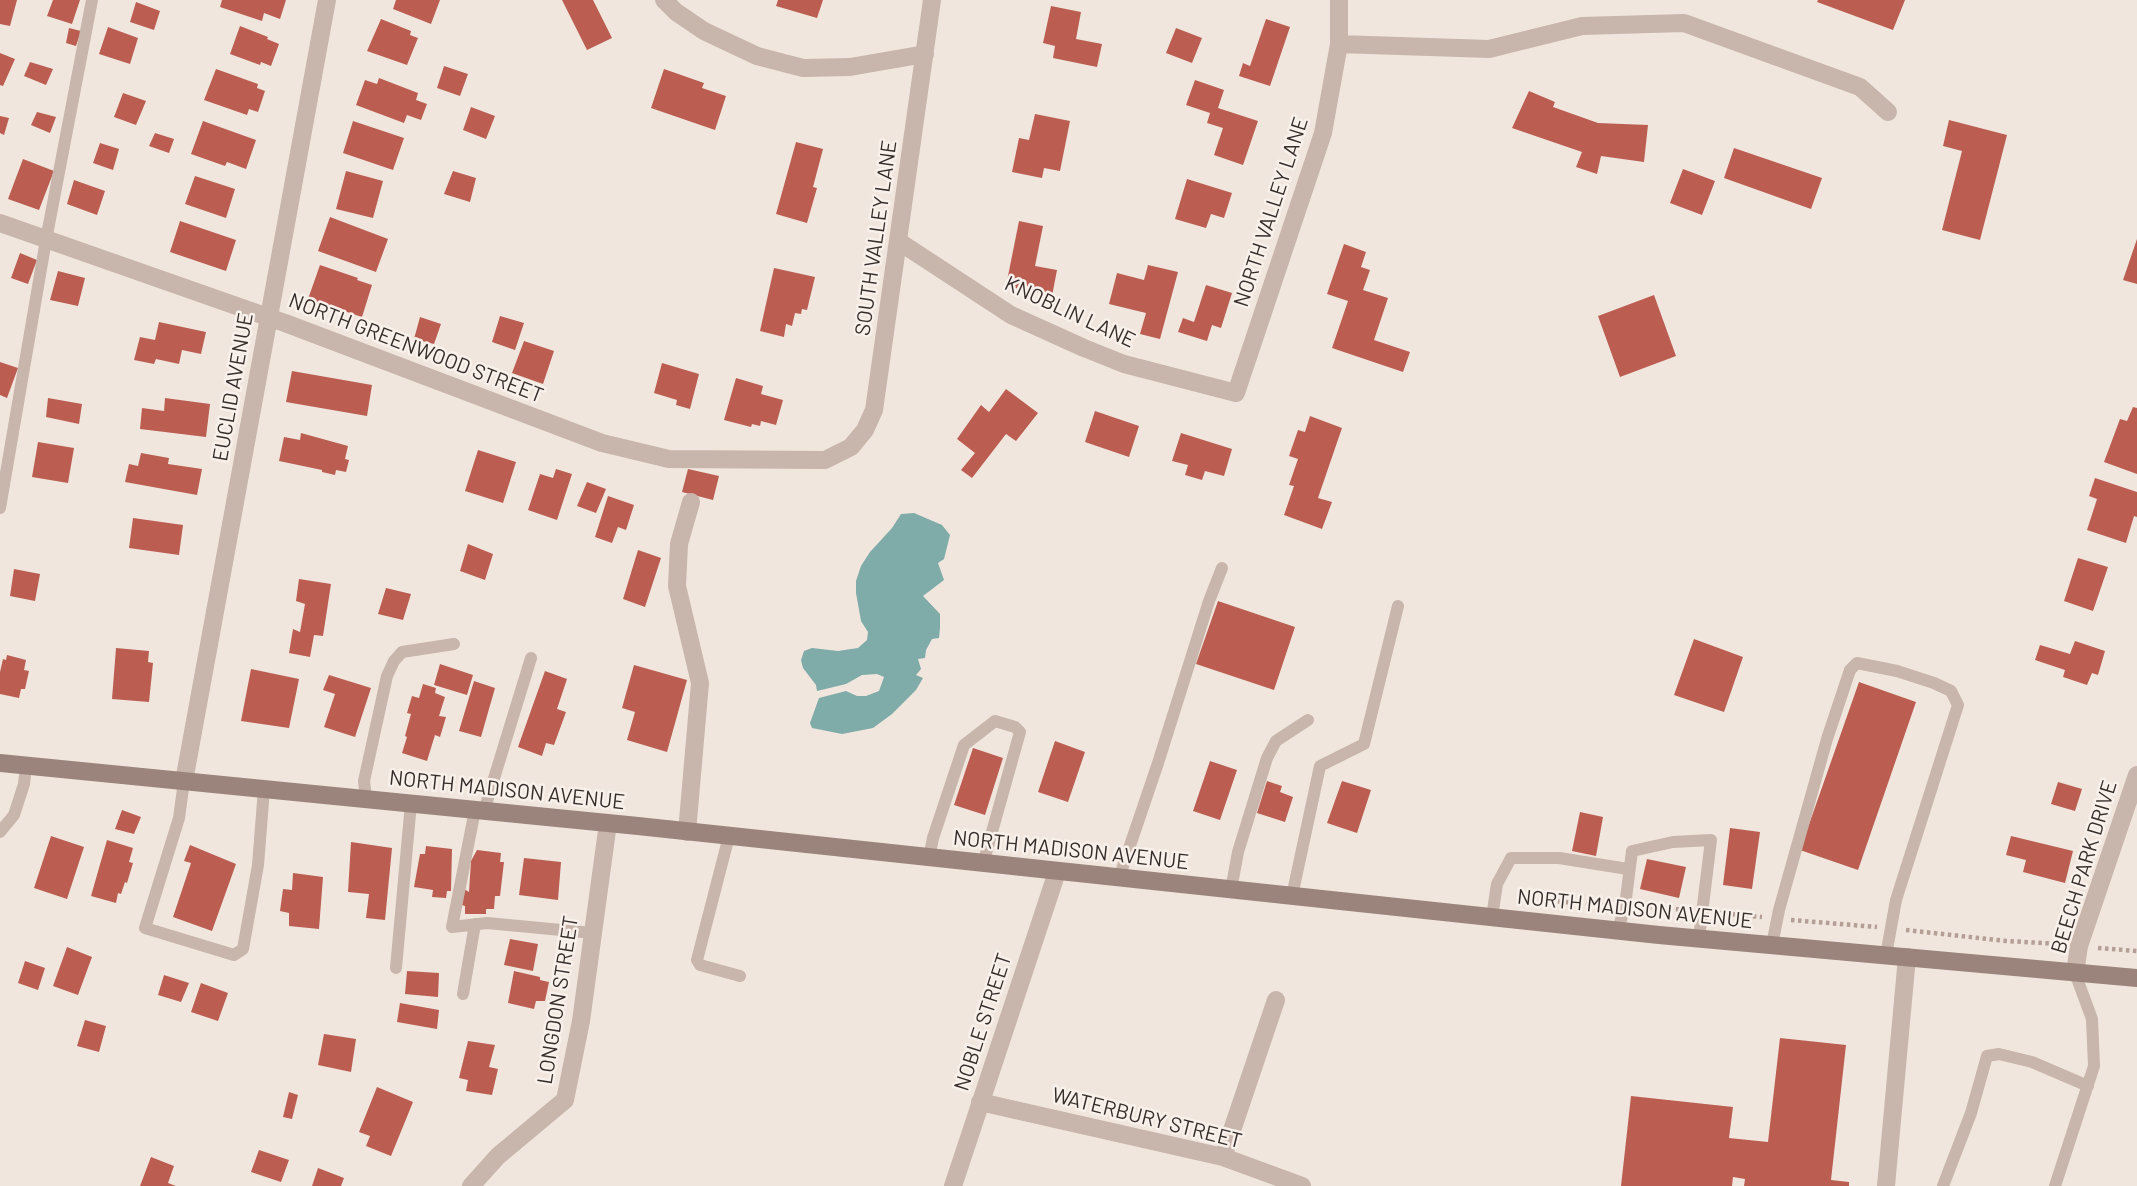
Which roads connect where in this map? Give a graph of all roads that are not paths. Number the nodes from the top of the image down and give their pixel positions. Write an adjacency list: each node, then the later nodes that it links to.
1 (92, 0): 10 (lane)
2 (327, 0): 12 (street, EUCLID AVENUE)
3 (664, 0): 7 (street)
4 (932, 0): 7 (street, SOUTH VALLEY LANE)
5 (1339, 0): 6 (street, NORTH VALLEY LANE)
6 (1339, 44): 8 (street); 13 (street, NORTH VALLEY LANE)
7 (925, 54): 11 (street, SOUTH VALLEY LANE)
8 (1888, 111)
9 (0, 223): 10 (street, NORTH GREENWOOD STREET)
10 (46, 240): 12 (street, NORTH GREENWOOD STREET); 16 (lane)
11 (898, 241): 13 (street, KNOBLIN LANE); 14 (street, SOUTH VALLEY LANE)
12 (269, 317): 14 (street, NORTH GREENWOOD STREET); 25 (street, EUCLID AVENUE)
13 (1236, 393)
14 (825, 460)
15 (691, 502): 32 (street)
16 (0, 508)
17 (1222, 568): 38 (lane)
18 (1398, 606): 40 (lane)
19 (454, 644): 27 (lane)
20 (531, 658): 29 (lane)
21 (1308, 720): 39 (lane)
22 (0, 763): 23 (main road, NORTH MADISON AVENUE)
23 (26, 766): 25 (main road, NORTH MADISON AVENUE); 31 (lane)
24 (2137, 775): 50 (street, BEECH PARK DRIVE)
25 (184, 781): 26 (main road, NORTH MADISON AVENUE); 26 (lane)
26 (264, 789): 27 (main road, NORTH MADISON AVENUE)
27 (366, 799): 28 (main road, NORTH MADISON AVENUE)
28 (411, 803): 29 (main road, NORTH MADISON AVENUE); 49 (lane)
29 (480, 810): 30 (main road, NORTH MADISON AVENUE); 42 (lane)
30 (608, 823): 32 (main road, NORTH MADISON AVENUE); 44 (street, LONGDON STREET)
31 (0, 831)
32 (687, 832): 33 (main road, NORTH MADISON AVENUE)
33 (729, 836): 34 (main road, NORTH MADISON AVENUE); 51 (lane)
34 (929, 858): 35 (main road, NORTH MADISON AVENUE); 35 (lane)
35 (983, 864): 37 (main road, NORTH MADISON AVENUE)
36 (1628, 869): 41 (lane); 43 (lane); 45 (lane)
37 (1057, 872): 38 (main road, NORTH MADISON AVENUE); 56 (street, NOBLE STREET)
38 (1119, 878): 39 (main road, NORTH MADISON AVENUE)
39 (1231, 890): 40 (main road, NORTH MADISON AVENUE)
40 (1292, 896): 41 (main road, NORTH MADISON AVENUE)
41 (1492, 917): 43 (main road, NORTH MADISON AVENUE)
42 (475, 924): 44 (lane); 53 (lane)
43 (1618, 930): 45 (main road, NORTH MADISON AVENUE)
44 (593, 933): 58 (street, LONGDON STREET)
45 (1699, 938): 46 (main road, NORTH MADISON AVENUE)
46 (1772, 945): 47 (main road, NORTH MADISON AVENUE); 47 (lane)
47 (1886, 955): 48 (main road, NORTH MADISON AVENUE)
48 (1907, 957): 50 (main road, NORTH MADISON AVENUE); 61 (street)
49 (396, 968)
50 (2076, 973): 52 (main road, NORTH MADISON AVENUE); 55 (lane)
51 (740, 976)
52 (2137, 978)
53 (463, 994)
54 (1276, 1000): 57 (street)
55 (2088, 1086): 62 (lane); 63 (lane)
56 (980, 1102): 57 (street, WATERBURY STREET); 59 (street, NOBLE STREET)
57 (1223, 1157): 60 (street, WATERBURY STREET)
58 (471, 1186)
59 (953, 1186)
60 (1302, 1186)
61 (1886, 1186)
62 (1943, 1186)
63 (2055, 1186)

